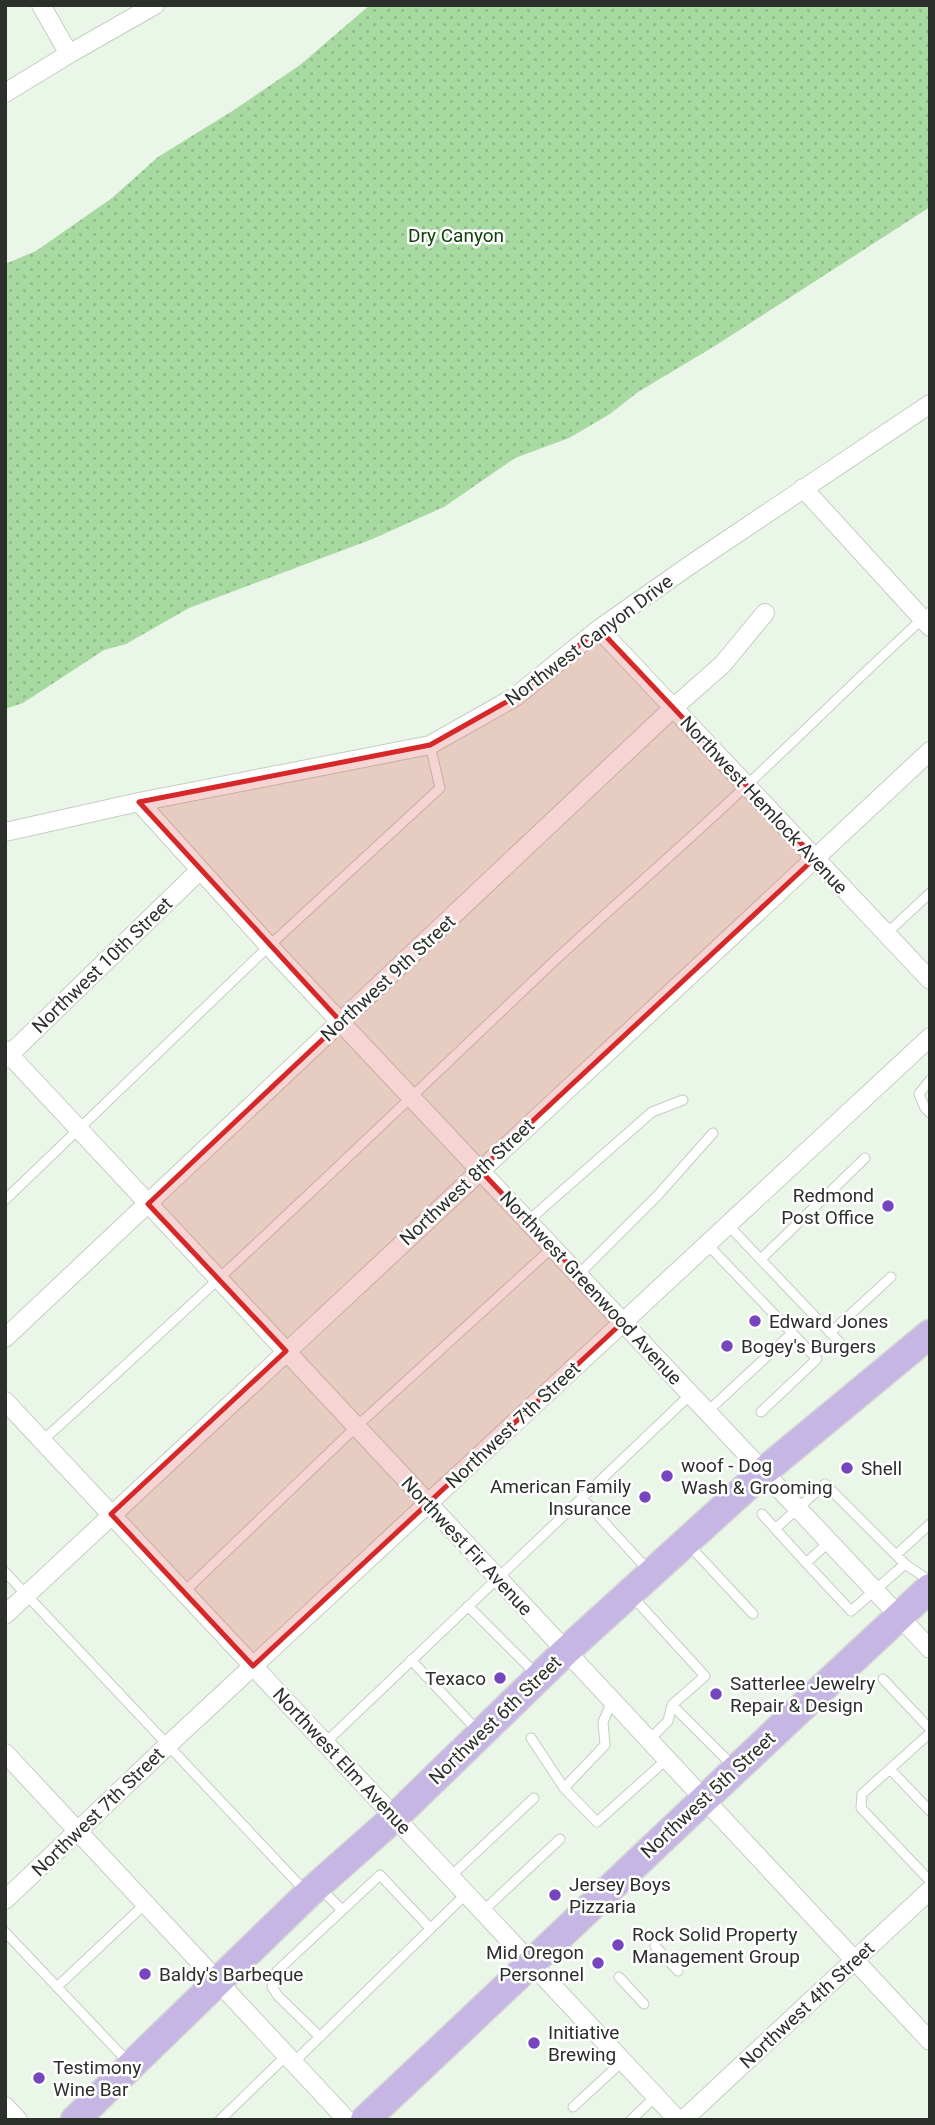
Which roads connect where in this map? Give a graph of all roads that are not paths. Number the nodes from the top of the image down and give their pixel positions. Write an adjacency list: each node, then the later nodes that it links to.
1 (41, 5): 3 (street)
2 (155, 5): 3 (street)
3 (69, 54): 4 (street)
4 (5, 93)
5 (930, 404): 6 (street, Northwest Canyon Drive)
6 (803, 488): 8 (street); 9 (street, Northwest Canyon Drive)
7 (765, 613): 10 (street, Northwest 9th Street)
8 (927, 619): 13 (lane)
9 (599, 629): 10 (street, Northwest Hemlock Avenue); 11 (street, Northwest Canyon Drive)
10 (673, 708): 13 (street, Northwest Hemlock Avenue); 22 (street, Northwest 9th Street)
11 (430, 745): 14 (street, Northwest Canyon Drive); 20 (lane)
12 (930, 751): 16 (street, Northwest 8th Street)
13 (747, 786): 16 (street, Northwest Hemlock Avenue); 26 (lane)
14 (139, 802): 15 (street, Northwest Canyon Drive); 17 (street, Northwest Greenwood Avenue)
15 (5, 832)
16 (815, 858): 19 (street, Northwest Hemlock Avenue); 32 (street, Northwest 8th Street)
17 (199, 870): 20 (street, Northwest Greenwood Avenue); 24 (street, Northwest 10th Street)
18 (930, 893): 19 (lane)
19 (886, 934): 21 (street, Northwest Hemlock Avenue)
20 (269, 946): 22 (street, Northwest Greenwood Avenue); 29 (lane)
21 (930, 980)
22 (341, 1021): 26 (street, Northwest Greenwood Avenue); 34 (street, Northwest 9th Street)
23 (930, 1037): 36 (street, Northwest 7th Street)
24 (7, 1054): 29 (street, Northwest Fir Avenue)
25 (930, 1080): 28 (lane)
26 (412, 1097): 32 (street, Northwest Greenwood Avenue); 41 (lane)
27 (683, 1100): 35 (lane)
28 (930, 1113)
29 (78, 1129): 33 (lane); 34 (street, Northwest Fir Avenue)
30 (713, 1133): 40 (lane)
31 (865, 1158): 39 (lane)
32 (480, 1170): 35 (street, Northwest Greenwood Avenue); 49 (street, Northwest 8th Street)
33 (5, 1200)
34 (148, 1203): 41 (street, Northwest Fir Avenue); 46 (street, Northwest 9th Street)
35 (528, 1221): 38 (street, Northwest Greenwood Avenue)
36 (728, 1225): 37 (street, Northwest 7th Street); 39 (lane)
37 (707, 1244): 43 (street, Northwest 7th Street); 44 (lane)
38 (553, 1247): 40 (street, Northwest Greenwood Avenue); 54 (lane)
39 (761, 1259): 45 (lane)
40 (579, 1274): 43 (street, Northwest Greenwood Avenue)
41 (218, 1278): 49 (street, Northwest Fir Avenue); 55 (lane)
42 (891, 1278): 45 (lane)
43 (623, 1322): 50 (street, Northwest Greenwood Avenue); 58 (street, Northwest 7th Street)
44 (792, 1333): 52 (lane); 53 (lane)
45 (830, 1333): 48 (lane)
46 (5, 1338)
47 (927, 1341): 56 (main road, Northwest 6th Street)
48 (845, 1348)
49 (286, 1352): 54 (street, Northwest Fir Avenue); 60 (street, Northwest 8th Street)
50 (691, 1394): 52 (street, Northwest Greenwood Avenue); 57 (lane)
51 (5, 1402): 55 (street, Northwest Elm Avenue)
52 (707, 1412): 56 (street, Northwest Greenwood Avenue)
53 (761, 1412)
54 (356, 1427): 58 (street, Northwest Fir Avenue); 75 (lane)
55 (42, 1441): 60 (street, Northwest Elm Avenue)
56 (763, 1472): 59 (street, Northwest Greenwood Avenue); 64 (main road, Northwest 6th Street)
57 (582, 1498): 70 (lane); 71 (lane)
58 (428, 1504): 71 (street, Northwest Fir Avenue); 85 (street, Northwest 7th Street)
59 (798, 1509): 63 (lane); 65 (street, Northwest Greenwood Avenue); 66 (lane)
60 (111, 1514): 75 (street, Northwest Elm Avenue); 76 (street, Northwest 8th Street)
61 (762, 1514): 63 (lane)
62 (930, 1524): 66 (lane)
63 (775, 1528): 67 (lane)
64 (686, 1542): 70 (main road, Northwest 6th Street); 79 (lane)
65 (829, 1542): 67 (lane); 74 (street, Northwest Greenwood Avenue)
66 (896, 1555): 68 (lane)
67 (806, 1563): 74 (lane)
68 (905, 1564): 72 (lane); 74 (lane)
69 (5, 1572): 76 (lane)
70 (652, 1574): 77 (main road, Northwest 6th Street)
71 (498, 1578): 78 (lane); 83 (street, Northwest Fir Avenue)
72 (930, 1581)
73 (930, 1588): 81 (main road, Northwest 5th Street)
74 (875, 1591): 81 (street, Northwest Greenwood Avenue)
75 (184, 1592): 85 (street, Northwest Elm Avenue)
76 (26, 1594): 80 (street, Northwest 8th Street); 95 (lane)
77 (630, 1594): 83 (main road, Northwest 6th Street); 89 (lane)
78 (468, 1606): 84 (lane); 86 (lane)
79 (753, 1614)
80 (5, 1615)
81 (899, 1616): 82 (street, Northwest Greenwood Avenue); 98 (main road, Northwest 5th Street)
82 (930, 1649)
83 (566, 1651): 86 (main road, Northwest 6th Street); 88 (street, Northwest Fir Avenue)
84 (411, 1660): 91 (lane); 94 (lane)
85 (253, 1666): 94 (street, Northwest Elm Avenue); 95 (street, Northwest 7th Street)
86 (539, 1678): 91 (main road, Northwest 6th Street)
87 (883, 1679): 90 (lane)
88 (612, 1701): 93 (street, Northwest Fir Avenue); 100 (lane)
89 (672, 1705): 93 (lane); 98 (lane)
90 (930, 1731): 99 (lane)
91 (480, 1734): 104 (main road, Northwest 6th Street)
92 (531, 1738): 100 (lane)
93 (649, 1740): 97 (street, Northwest Fir Avenue)
94 (325, 1743): 104 (street, Northwest Elm Avenue)
95 (168, 1745): 105 (street, Northwest 7th Street); 109 (lane)
96 (5, 1753): 105 (street)
97 (667, 1759): 100 (lane); 102 (street, Northwest Fir Avenue)
98 (736, 1768): 102 (main road, Northwest 5th Street)
99 (890, 1769): 103 (lane); 108 (lane)
100 (564, 1788)
101 (534, 1798): 107 (lane)
102 (703, 1798): 119 (street, Northwest Fir Avenue); 120 (main road, Northwest 5th Street)
103 (930, 1811)
104 (395, 1817): 107 (street, Northwest Elm Avenue); 109 (main road, Northwest 6th Street)
105 (78, 1832): 112 (street, Northwest 7th Street); 113 (street)
106 (560, 1839): 115 (lane)
107 (450, 1877): 111 (street, Northwest Elm Avenue)
108 (930, 1881)
109 (313, 1890): 114 (lane); 123 (main road, Northwest 6th Street)
110 (930, 1890): 119 (street, Northwest 4th Street)
111 (466, 1894): 115 (street, Northwest Elm Avenue); 116 (lane)
112 (5, 1900)
113 (145, 1904): 123 (street); 124 (lane)
114 (342, 1910): 116 (lane); 126 (lane)
115 (483, 1912): 120 (street, Northwest Elm Avenue)
116 (430, 1928): 126 (lane)
117 (5, 1932): 124 (lane)
118 (655, 1946): 121 (lane)
119 (855, 1960): 127 (street, Northwest Fir Avenue); 141 (street, Northwest 4th Street)
120 (532, 1964): 129 (street, Northwest Elm Avenue); 138 (main road, Northwest 5th Street)
121 (678, 1971)
122 (619, 1977): 125 (lane)
123 (218, 1982): 128 (street); 130 (main road, Northwest 6th Street)
124 (57, 1987): 130 (lane)
125 (644, 2004)
126 (320, 2037): 128 (lane)
127 (930, 2040)
128 (290, 2059): 136 (lane); 137 (street)
129 (623, 2062): 131 (street, Northwest Elm Avenue); 133 (lane)
130 (132, 2066): 135 (main road, Northwest 6th Street)
131 (656, 2096): 139 (lane); 140 (street, Northwest Elm Avenue)
132 (5, 2106): 134 (street)
133 (573, 2107)
134 (18, 2120)
135 (75, 2120)
136 (220, 2120)
137 (347, 2120)
138 (365, 2120)
139 (631, 2120)
140 (678, 2120)
141 (683, 2120)

